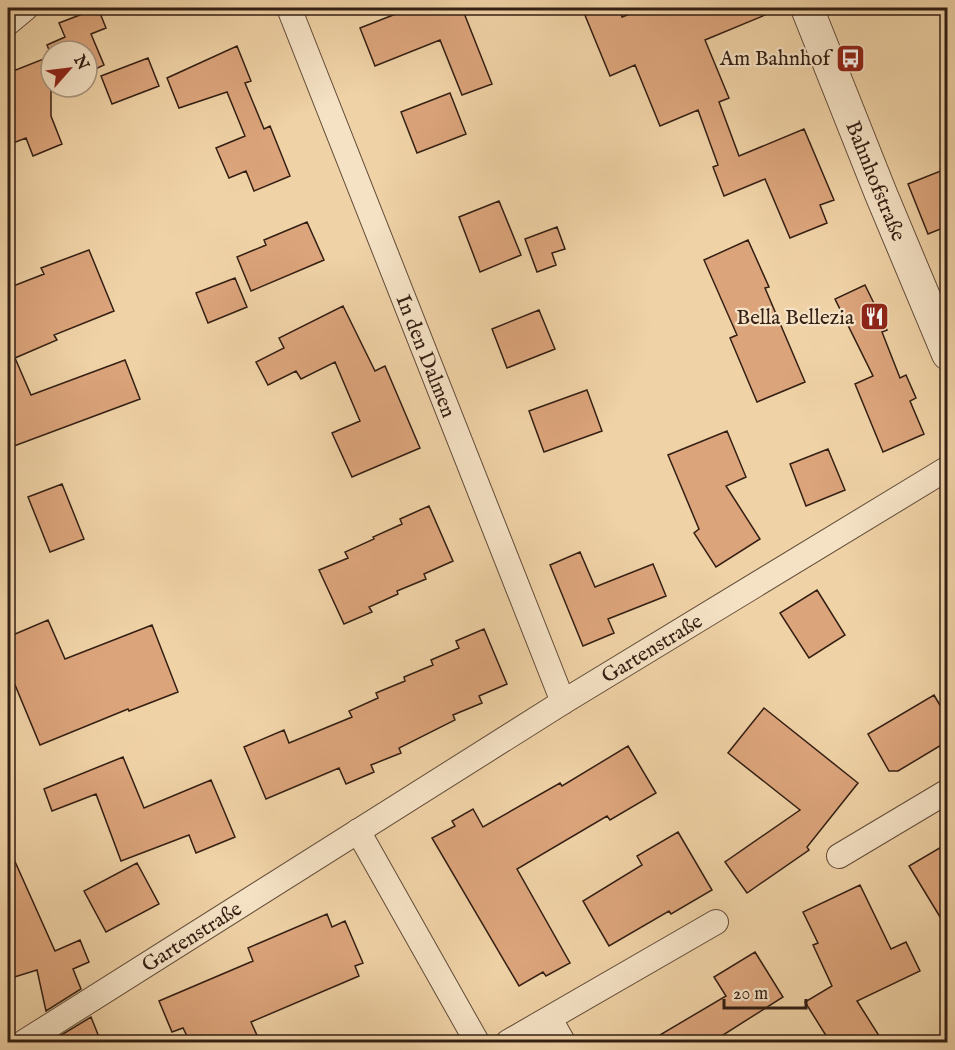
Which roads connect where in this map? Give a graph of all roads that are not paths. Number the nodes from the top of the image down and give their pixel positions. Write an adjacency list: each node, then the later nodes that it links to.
1 (26, 8): 4 (street)
2 (289, 8): 7 (street, In den Dalmen)
3 (807, 8): 5 (street, Bahnhofstraße)
4 (8, 23)
5 (948, 354)
6 (948, 468): 7 (street, Gartenstraße)
7 (563, 702): 9 (street, Gartenstraße)
8 (948, 791): 10 (street)
9 (358, 831): 13 (street, Gartenstraße); 14 (street)
10 (839, 856)
11 (716, 922): 12 (street)
12 (550, 1019): 15 (street); 16 (street)
13 (24, 1042)
14 (477, 1042)
15 (508, 1042)
16 (563, 1042)

